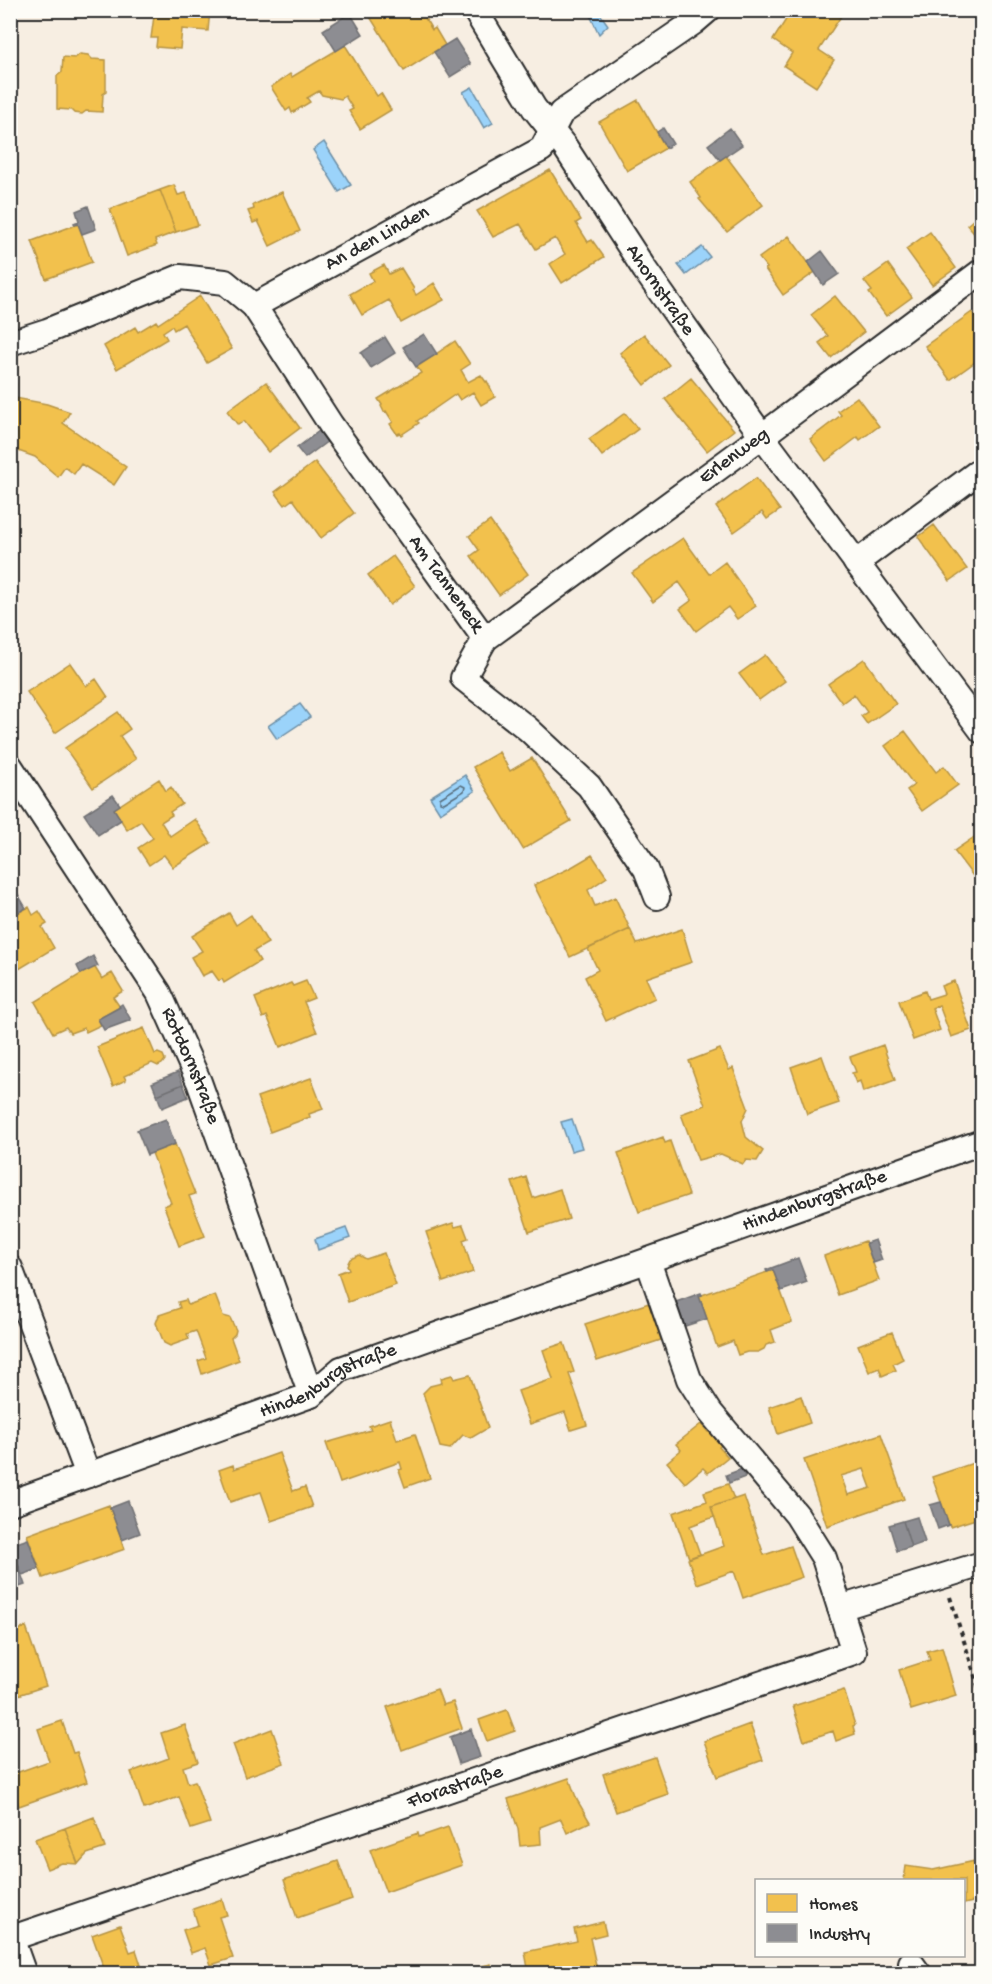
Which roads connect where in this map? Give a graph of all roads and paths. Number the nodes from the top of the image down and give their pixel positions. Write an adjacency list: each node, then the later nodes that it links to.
1 (475, 10): 3 (street, Ahornstraße)
2 (708, 10): 3 (street, An den Linden)
3 (553, 130): 5 (street, An den Linden); 7 (street, Ahornstraße)
4 (981, 271): 7 (street, Erlenweg)
5 (254, 306): 6 (street); 10 (street, Am Tanneneck)
6 (10, 343)
7 (762, 436): 9 (street, Ahornstraße); 10 (street, Erlenweg)
8 (981, 469): 9 (street)
9 (856, 563): 11 (street, Ahornstraße)
10 (485, 639): 13 (street, Am Tanneneck)
11 (981, 731)
12 (10, 766): 17 (street, Rotdornstraße)
13 (657, 897)
14 (981, 1142): 15 (street, Hindenburgstraße)
15 (648, 1261): 17 (street, Hindenburgstraße); 22 (street, Florastraße)
16 (10, 1268): 18 (street)
17 (311, 1395): 18 (street, Hindenburgstraße)
18 (88, 1475): 19 (street, Hindenburgstraße)
19 (10, 1503)
20 (981, 1564): 21 (street)
21 (943, 1576): 22 (street); 23 (path)
22 (840, 1608): 24 (street, Florastraße)
23 (981, 1698)
24 (11, 1936): 25 (street)
25 (24, 1974)

